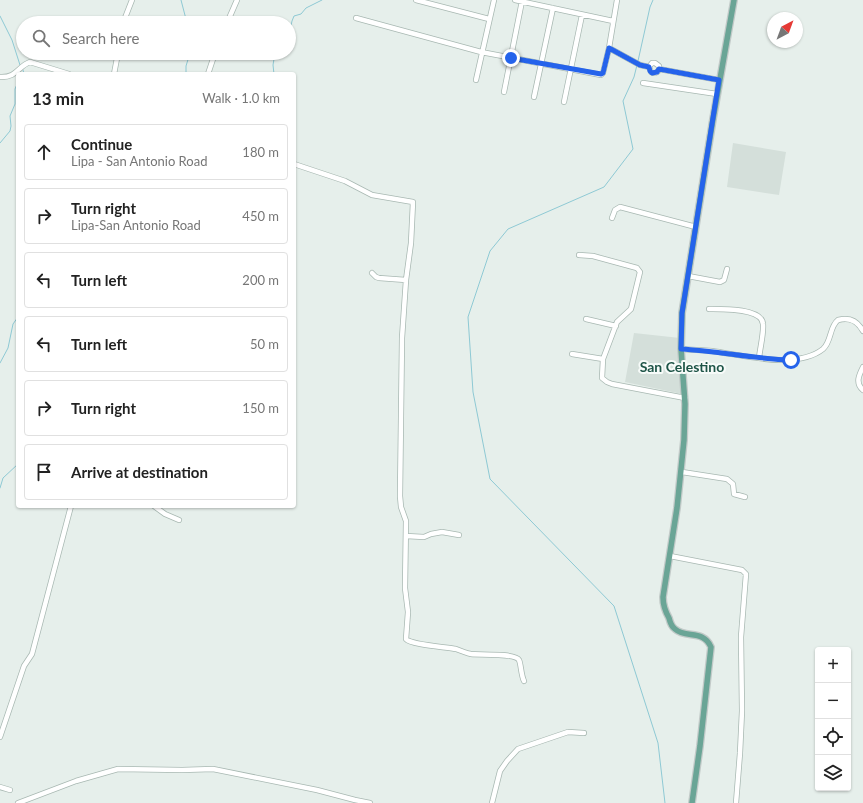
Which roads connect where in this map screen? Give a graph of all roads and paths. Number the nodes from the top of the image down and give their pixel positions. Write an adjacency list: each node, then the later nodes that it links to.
1 (132, 0): 11 (street)
2 (237, 0): 12 (street)
3 (416, 0): 14 (street)
4 (494, 0): 14 (street)
5 (514, 0): 8 (street)
6 (617, 0): 15 (street)
7 (734, 0): 28 (main road)
8 (522, 2): 9 (street); 18 (street)
9 (553, 8): 10 (street); 21 (street)
10 (582, 14): 15 (street); 22 (street)
11 (126, 16)
12 (230, 16)
13 (356, 18): 17 (street)
14 (489, 19): 17 (street)
15 (613, 21): 16 (street)
16 (609, 48): 22 (street); 28 (street)
17 (481, 52): 18 (street); 27 (street)
18 (511, 58): 21 (street); 30 (street)
19 (117, 60): 24 (street)
20 (213, 60): 25 (street)
21 (541, 64): 22 (street); 32 (street)
22 (571, 69): 33 (street)
23 (62, 72): 26 (street)
24 (114, 72)
25 (209, 72)
26 (0, 77)
27 (476, 80)
28 (719, 80): 31 (main road)
29 (643, 83): 31 (street)
30 (504, 92)
31 (717, 94): 36 (main road)
32 (534, 97)
33 (564, 102)
34 (296, 165): 41 (street)
35 (612, 218): 36 (street)
36 (696, 227): 40 (main road)
37 (579, 255): 44 (street)
38 (727, 268): 40 (street)
39 (372, 273): 41 (street)
40 (688, 276): 46 (main road)
41 (406, 280): 59 (street)
42 (709, 309): 48 (street)
43 (586, 319): 44 (street)
44 (616, 326): 49 (street)
45 (863, 330): 48 (street)
46 (681, 349): 48 (street); 52 (main road)
47 (572, 354): 49 (street)
48 (759, 358)
49 (603, 359): 52 (street)
50 (863, 367): 51 (street)
51 (863, 390)
52 (685, 398): 53 (main road)
53 (682, 472): 54 (street); 60 (main road)
54 (745, 497)
55 (71, 508): 63 (street)
56 (157, 508): 57 (street)
57 (179, 520)
58 (459, 535): 59 (street)
59 (406, 536): 61 (street)
60 (670, 556): 69 (main road); 70 (street)
61 (524, 681)
62 (584, 733): 68 (street)
63 (0, 737)
64 (0, 787): 65 (street)
65 (10, 790)
66 (18, 803): 67 (street)
67 (370, 803)
68 (492, 803)
69 (692, 803)
70 (736, 803)

